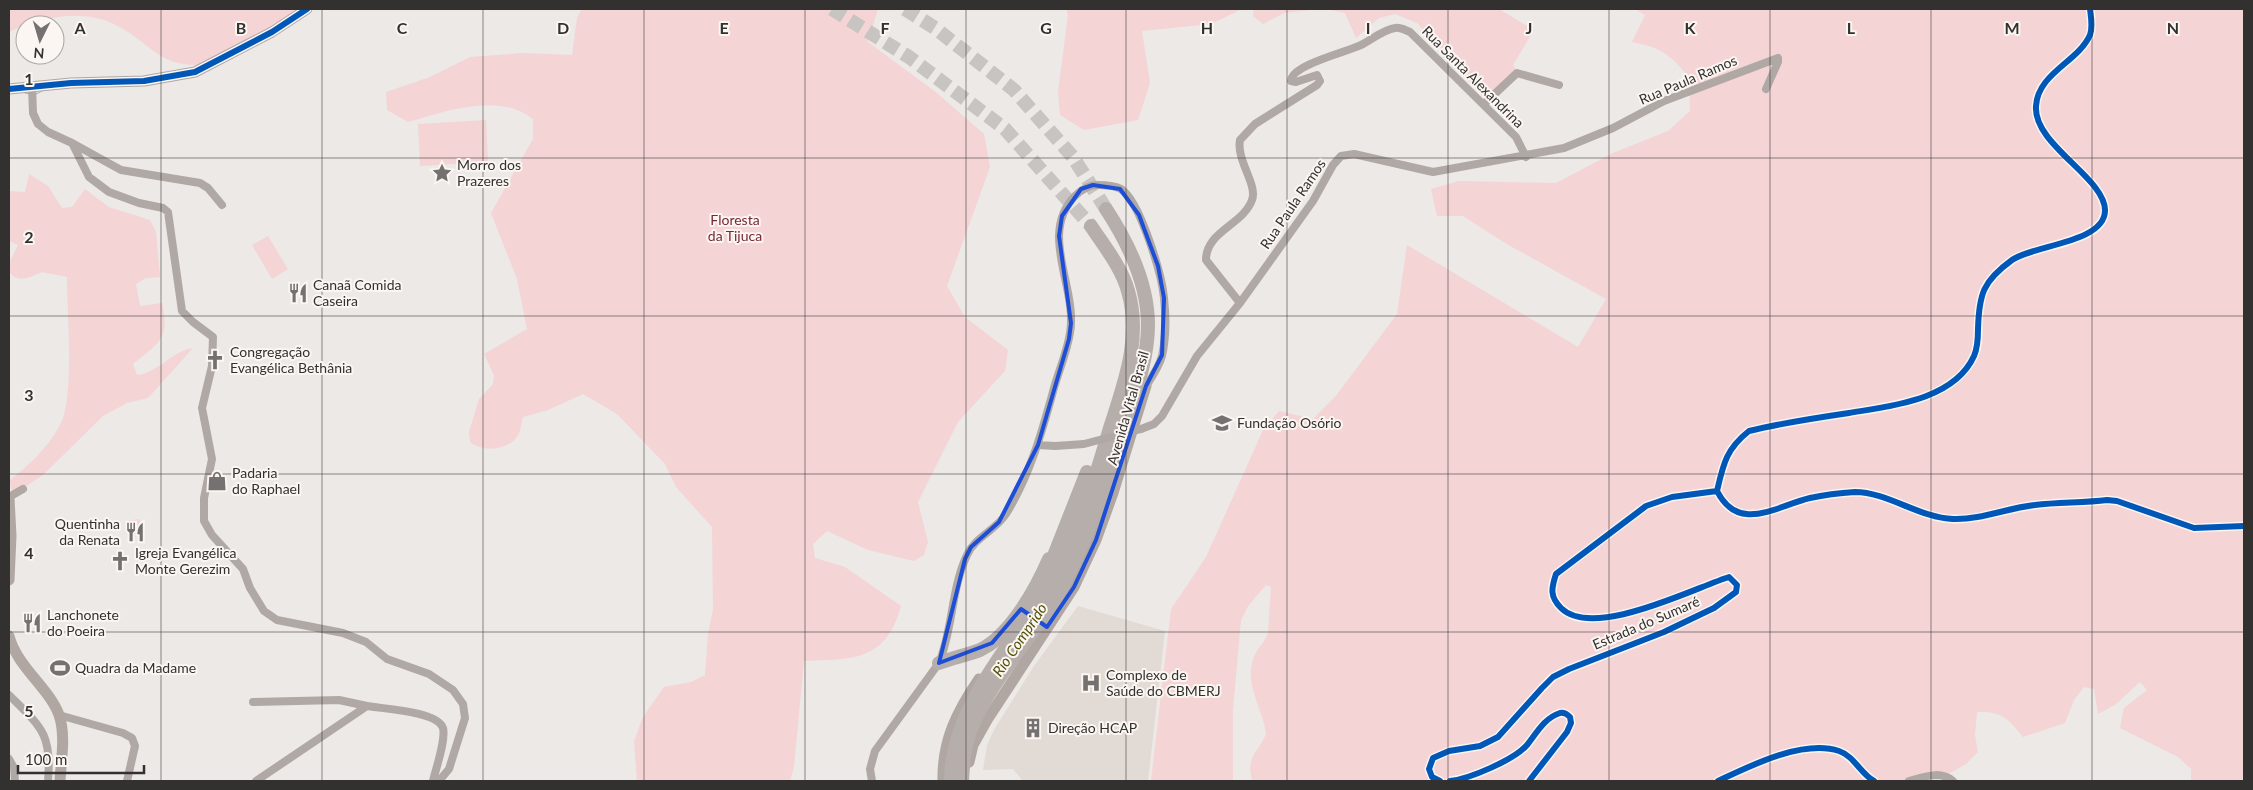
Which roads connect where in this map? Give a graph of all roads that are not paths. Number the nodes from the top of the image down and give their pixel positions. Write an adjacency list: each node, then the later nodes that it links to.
1 (307, 9): 4 (main road)
2 (2090, 9): 19 (street)
3 (1559, 85): 7 (street)
4 (32, 87): 5 (main road); 8 (street)
5 (9, 89)
6 (1766, 89): 9 (street, Rua Paula Ramos)
7 (1484, 104): 9 (street, Rua Santa Alexandrina); 14 (street, Rua Santa Alexandrina)
8 (72, 143): 10 (street); 40 (street)
9 (1526, 157): 14 (street, Rua Paula Ramos)
10 (222, 205)
11 (1106, 209): 13 (highway, Avenida Vital Brasil)
12 (1090, 226): 15 (highway, Avenida Vital Brasil)
13 (1134, 261): 16 (highway); 24 (highway, Avenida Vital Brasil)
14 (1240, 303): 17 (street, Rua Paula Ramos, bridge)
15 (1132, 339): 21 (highway); 24 (highway, Avenida Vital Brasil)
16 (1146, 386): 17 (street); 26 (main road)
17 (1038, 445): 28 (street)
18 (23, 489): 20 (street)
19 (1717, 491): 22 (street); 46 (street, Estrada do Sumaré)
20 (9, 497): 23 (main road)
21 (1073, 512): 25 (highway); 28 (highway)
22 (2244, 526)
23 (9, 580)
24 (1048, 600): 43 (highway, bridge); 44 (highway, bridge)
25 (1027, 614): 26 (main road, bridge); 42 (main road)
26 (1047, 627): 45 (main road)
27 (9, 636): 32 (main road)
28 (939, 663): 41 (street)
29 (9, 695): 35 (street)
30 (253, 702): 31 (street)
31 (367, 706): 38 (street); 39 (street)
32 (59, 715): 36 (main road); 37 (street)
33 (9, 759): 34 (street)
34 (15, 781)
35 (48, 781)
36 (60, 781)
37 (127, 781)
38 (256, 781)
39 (433, 781)
40 (439, 781)
41 (872, 781)
42 (943, 781)
43 (951, 781)
44 (962, 781)
45 (967, 781)
46 (1440, 781)
47 (1450, 781): 48 (street)
48 (1530, 781)
49 (1718, 781): 50 (street)
50 (1874, 781)
51 (1909, 781): 52 (street)
52 (1953, 781)

